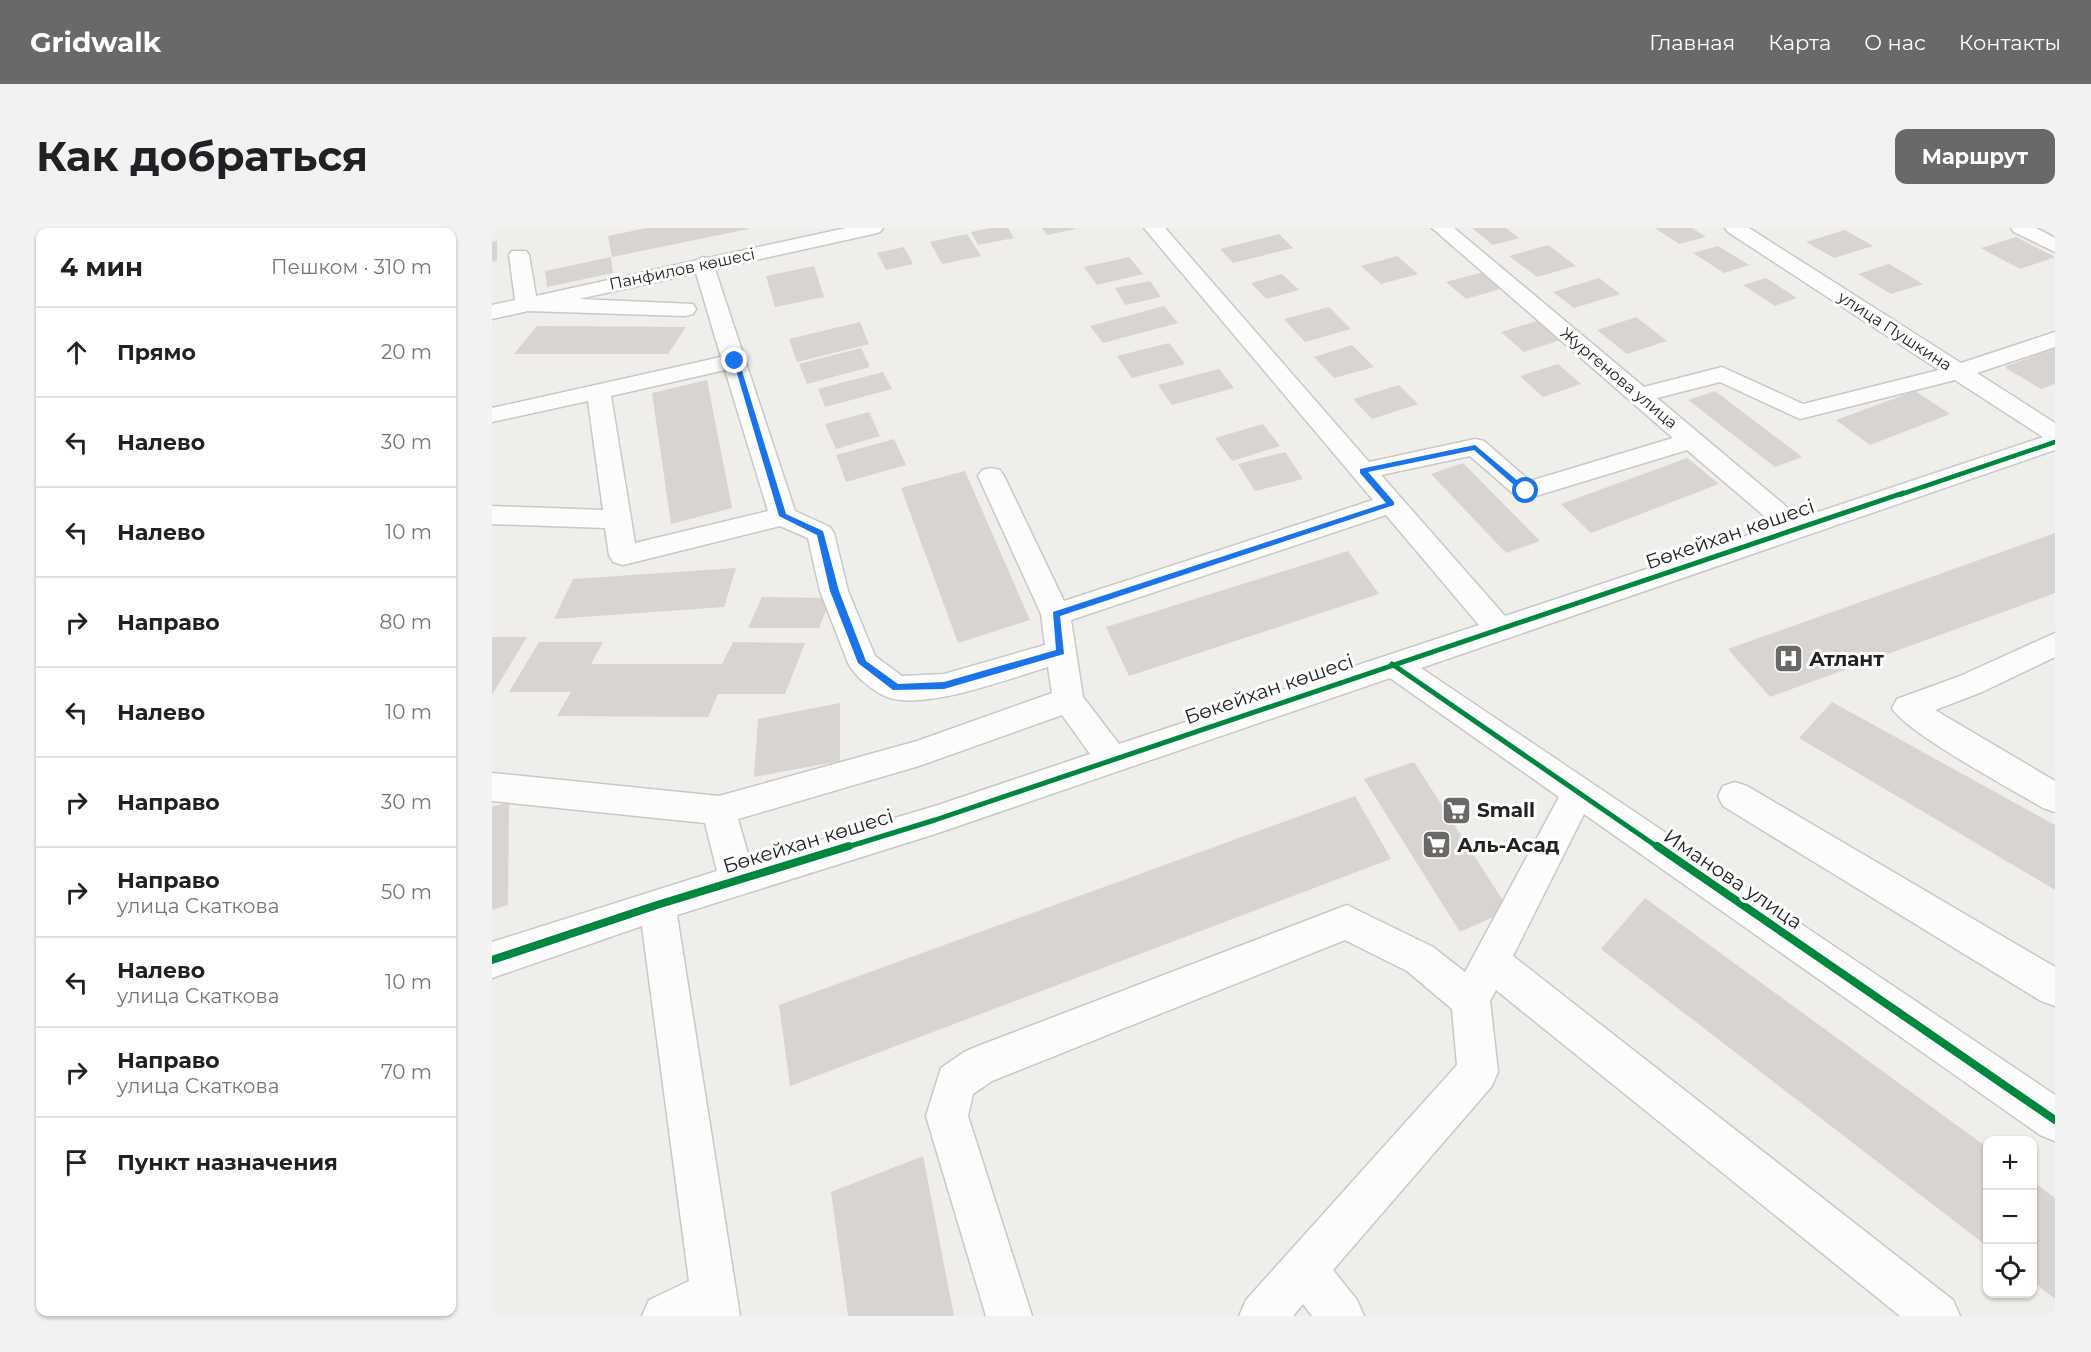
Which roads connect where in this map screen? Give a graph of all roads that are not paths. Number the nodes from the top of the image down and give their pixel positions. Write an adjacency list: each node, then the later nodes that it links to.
1 (873, 228): 8 (street, Панфилов көшесі)
2 (1154, 228): 21 (street)
3 (1442, 228): 16 (street, Жургенова улица)
4 (1735, 228): 14 (street, улица Пушкина)
5 (2022, 228): 6 (street)
6 (2055, 246)
7 (519, 255): 9 (street)
8 (704, 263): 9 (street, Панфилов көшесі); 13 (street)
9 (526, 304): 10 (street); 11 (street, Панфилов көшесі)
10 (685, 309)
11 (492, 312)
12 (2055, 339): 14 (street)
13 (735, 361): 15 (street); 25 (street)
14 (1959, 372): 16 (street); 18 (street, улица Пушкина)
15 (599, 392): 17 (street); 26 (street)
16 (1640, 396): 19 (street, Жургенова улица)
17 (492, 415)
18 (2055, 434)
19 (1692, 440): 21 (street); 27 (street, Жургенова улица)
20 (2055, 442): 27 (street, Бөкейхан көшесі)
21 (1363, 471): 23 (street)
22 (991, 476): 28 (street)
23 (1391, 504): 28 (street); 29 (street)
24 (492, 515): 26 (street)
25 (783, 516): 26 (street); 31 (street)
26 (618, 519)
27 (1796, 529): 29 (street, Бөкейхан көшесі)
28 (1056, 614): 31 (street)
29 (1498, 628): 32 (street, Бөкейхан көшесі)
30 (2055, 644): 38 (street)
31 (1061, 652): 33 (street)
32 (1392, 664): 34 (street, Бөкейхан көшесі); 36 (street, Иманова улица)
33 (1068, 699): 34 (street); 39 (street)
34 (1112, 759): 40 (street, Бөкейхан көшесі)
35 (492, 787): 39 (street)
36 (1578, 793): 43 (street); 46 (street, Иманова улица)
37 (1735, 796): 44 (street)
38 (2055, 798)
39 (719, 810): 40 (street)
40 (737, 881): 41 (street, Бөкейхан көшесі)
41 (657, 905): 42 (street, Бөкейхан көшесі); 48 (street)
42 (492, 960)
43 (1491, 962): 45 (street); 53 (street)
44 (2055, 988)
45 (1471, 1000): 47 (street); 50 (street)
46 (2055, 1120)
47 (1303, 1269): 51 (street); 52 (street)
48 (715, 1304): 49 (street)
49 (665, 1316)
50 (1009, 1316)
51 (1262, 1316)
52 (1341, 1316)
53 (1937, 1316)

